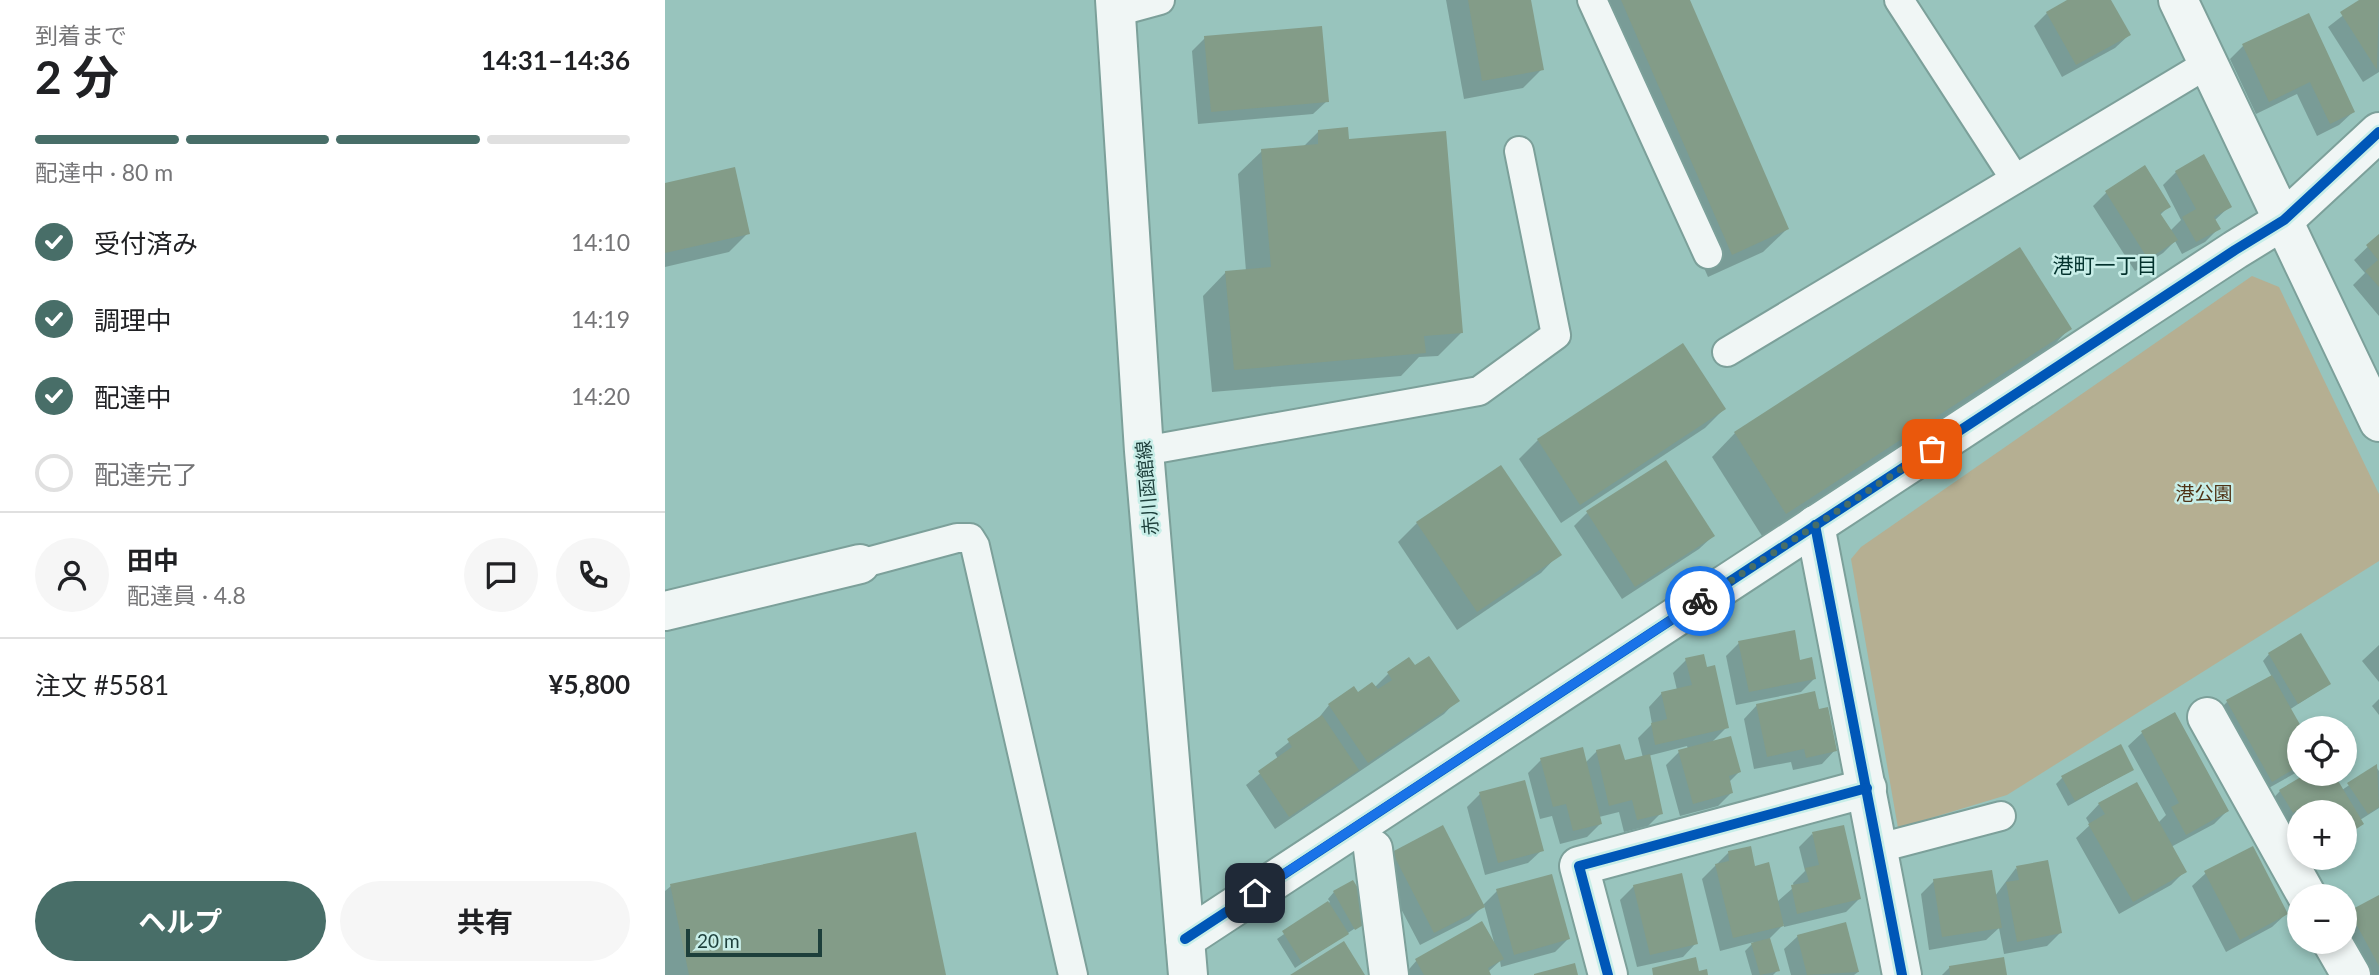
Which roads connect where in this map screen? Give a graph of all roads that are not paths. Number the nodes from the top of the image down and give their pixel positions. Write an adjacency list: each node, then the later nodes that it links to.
1 (1160, 0): 5 (lane)
2 (1593, 0): 11 (lane)
3 (1899, 0): 9 (lane)
4 (2178, 0): 6 (street)
5 (1116, 6): 14 (street, 赤川函館線)
6 (2209, 63): 9 (lane); 10 (street)
7 (2379, 132): 10 (street)
8 (1519, 152): 14 (lane)
9 (2015, 179): 12 (lane)
10 (2284, 220): 13 (street); 15 (street)
11 (1708, 254)
12 (1727, 352)
13 (2379, 422)
14 (1144, 451): 25 (street, 赤川函館線)
15 (1815, 525): 19 (street); 25 (street)
16 (860, 565): 17 (street); 26 (lane)
17 (665, 611)
18 (2207, 717): 23 (street)
19 (1867, 788): 21 (street); 28 (street)
20 (2001, 816): 21 (lane)
21 (1879, 848): 29 (street)
22 (1373, 849): 27 (street)
23 (2300, 884)
24 (2339, 954): 30 (street)
25 (1186, 957)
26 (1073, 975)
27 (1389, 975)
28 (1608, 975)
29 (1902, 975)
30 (2351, 975)

